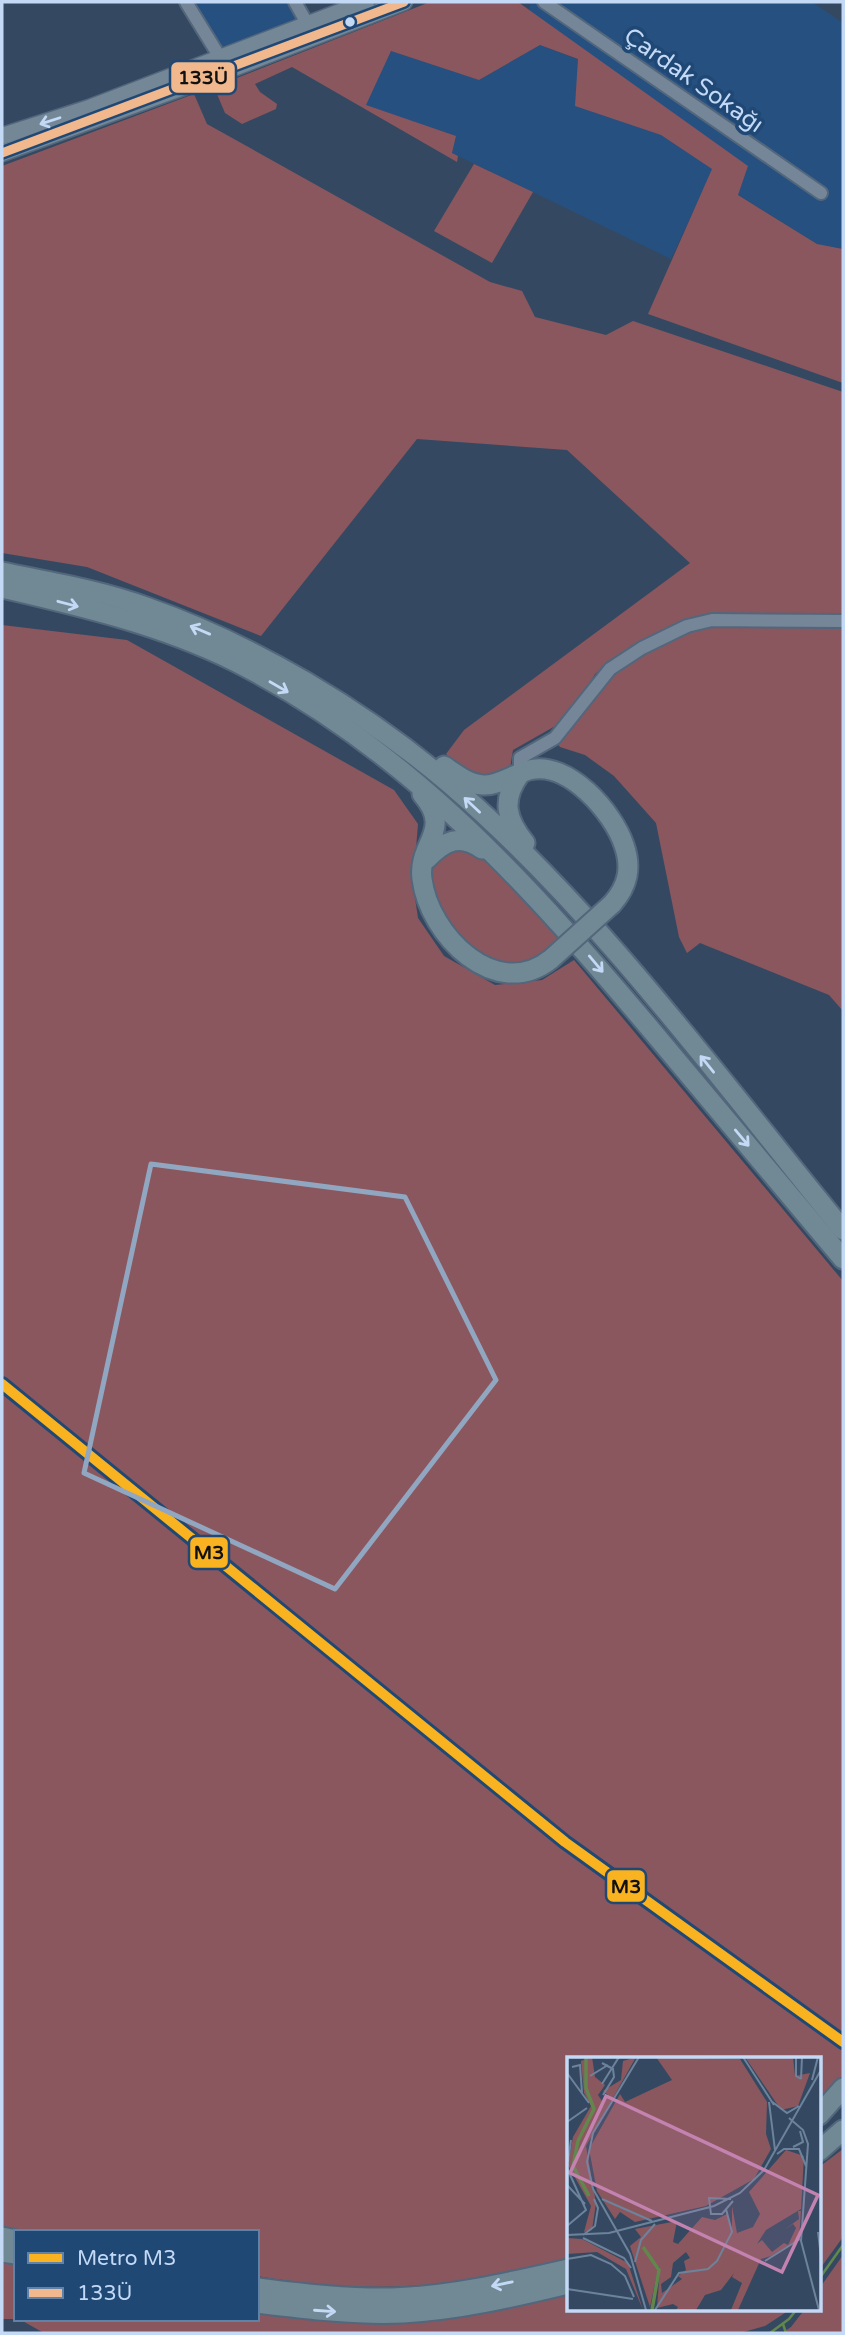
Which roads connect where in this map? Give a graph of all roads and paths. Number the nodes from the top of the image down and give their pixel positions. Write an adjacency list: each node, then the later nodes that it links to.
1 (186, 2): 7 (street)
2 (295, 2): 6 (street)
3 (366, 2): 6 (main road)
4 (404, 2): 9 (main road)
5 (544, 2): 10 (street, Çardak Sokağı)
6 (308, 25): 7 (main road)
7 (221, 59): 8 (main road, one-way to 8)
8 (2, 136)
9 (2, 153)
10 (821, 193)
11 (2, 572): 14 (highway, one-way to 11)
12 (2, 587): 15 (highway, one-way to 15)
13 (843, 621): 16 (street)
14 (312, 686): 16 (highway); 19 (highway, one-way to 14)
15 (394, 762): 17 (highway); 18 (highway)
16 (520, 774): 17 (highway, bridge); 19 (highway)
17 (424, 862): 18 (highway)
18 (534, 894): 21 (highway, one-way to 21)
19 (601, 936): 20 (highway, one-way to 19)
20 (843, 1230)
21 (843, 1259)
22 (843, 2088): 24 (highway)
23 (843, 2108): 27 (highway)
24 (820, 2114)
25 (843, 2130): 27 (highway)
26 (843, 2136): 27 (highway)
27 (820, 2143)
28 (567, 2269): 30 (highway, one-way to 30)
29 (567, 2284): 31 (highway, one-way to 29)
30 (259, 2288)
31 (259, 2303)

